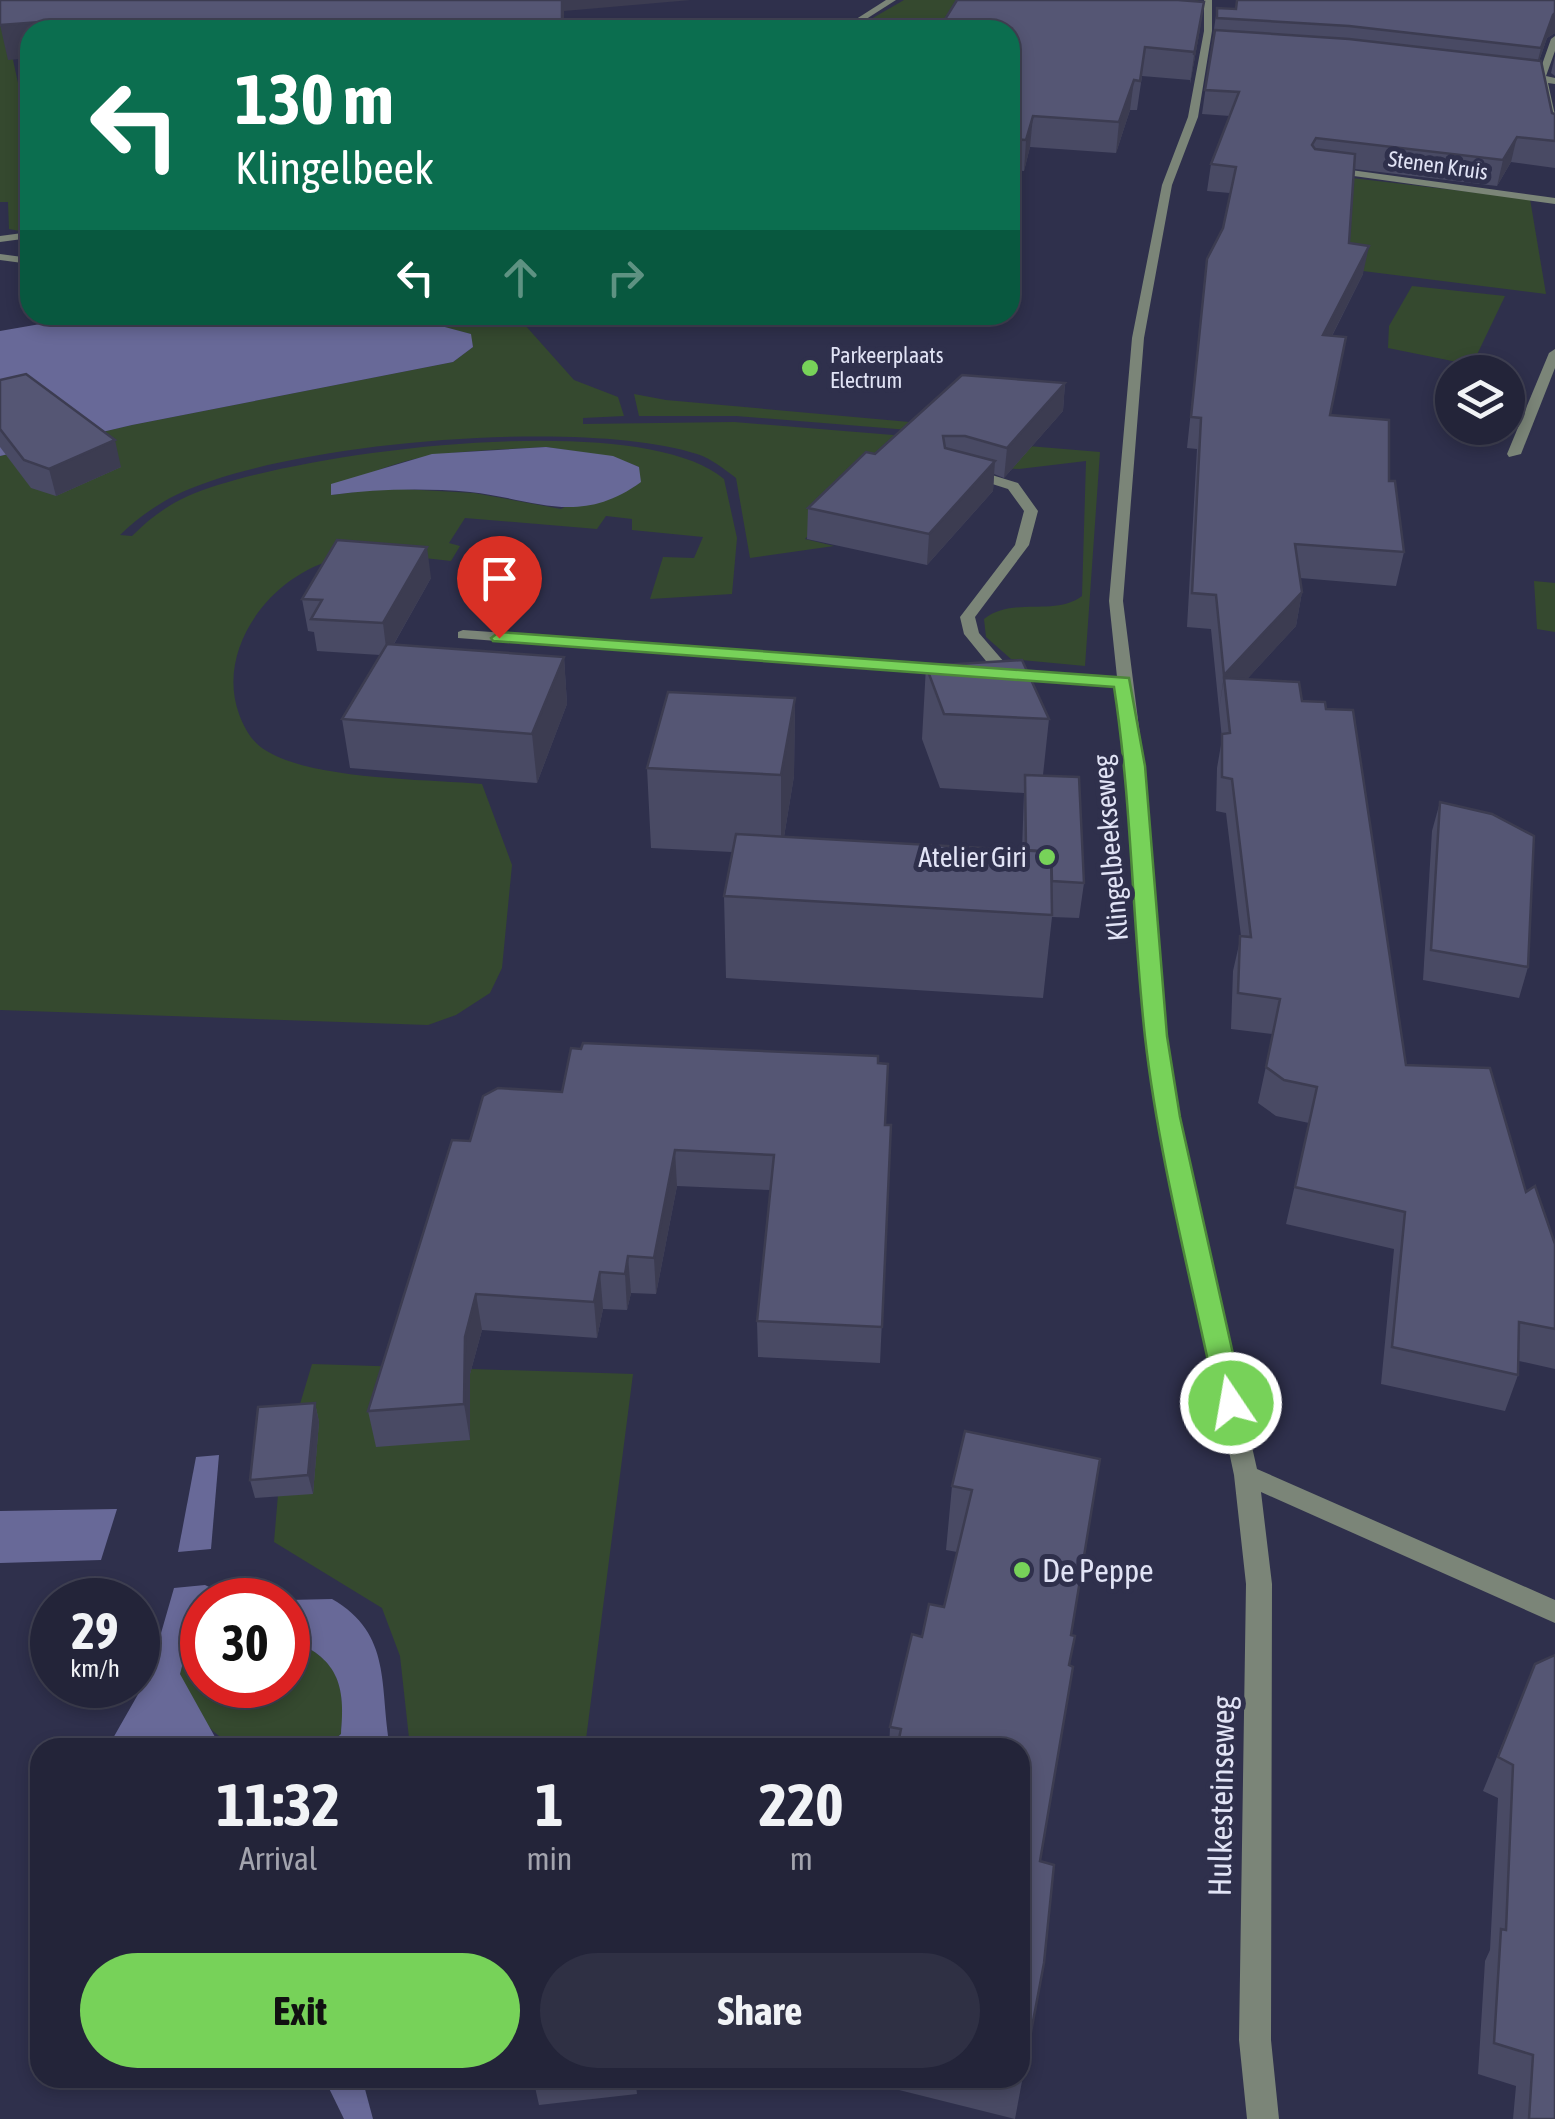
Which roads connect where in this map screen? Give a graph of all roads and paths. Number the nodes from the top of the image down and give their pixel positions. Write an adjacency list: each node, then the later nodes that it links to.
1 (892, 0): 3 (street)
2 (1208, 0): 5 (street, Klingelbeekseweg)
3 (859, 20)
4 (1555, 39): 8 (street)
5 (1206, 46): 6 (street); 20 (street, Klingelbeekseweg)
6 (1226, 47)
7 (1516, 76): 8 (street)
8 (1543, 79): 9 (street); 10 (street)
9 (1555, 81)
10 (1555, 137)
11 (1315, 168): 12 (street, Stenen Kruis)
12 (1555, 201)
13 (1555, 353): 14 (street)
14 (1514, 454)
15 (949, 470): 19 (street)
16 (463, 635): 17 (street)
17 (968, 671)
18 (986, 672): 19 (street)
19 (1006, 674): 20 (street)
20 (1122, 682): 21 (street, Klingelbeekseweg)
21 (1246, 1474): 22 (street); 23 (street, Hulkesteinseweg)
22 (1555, 1612)
23 (1263, 2119)

